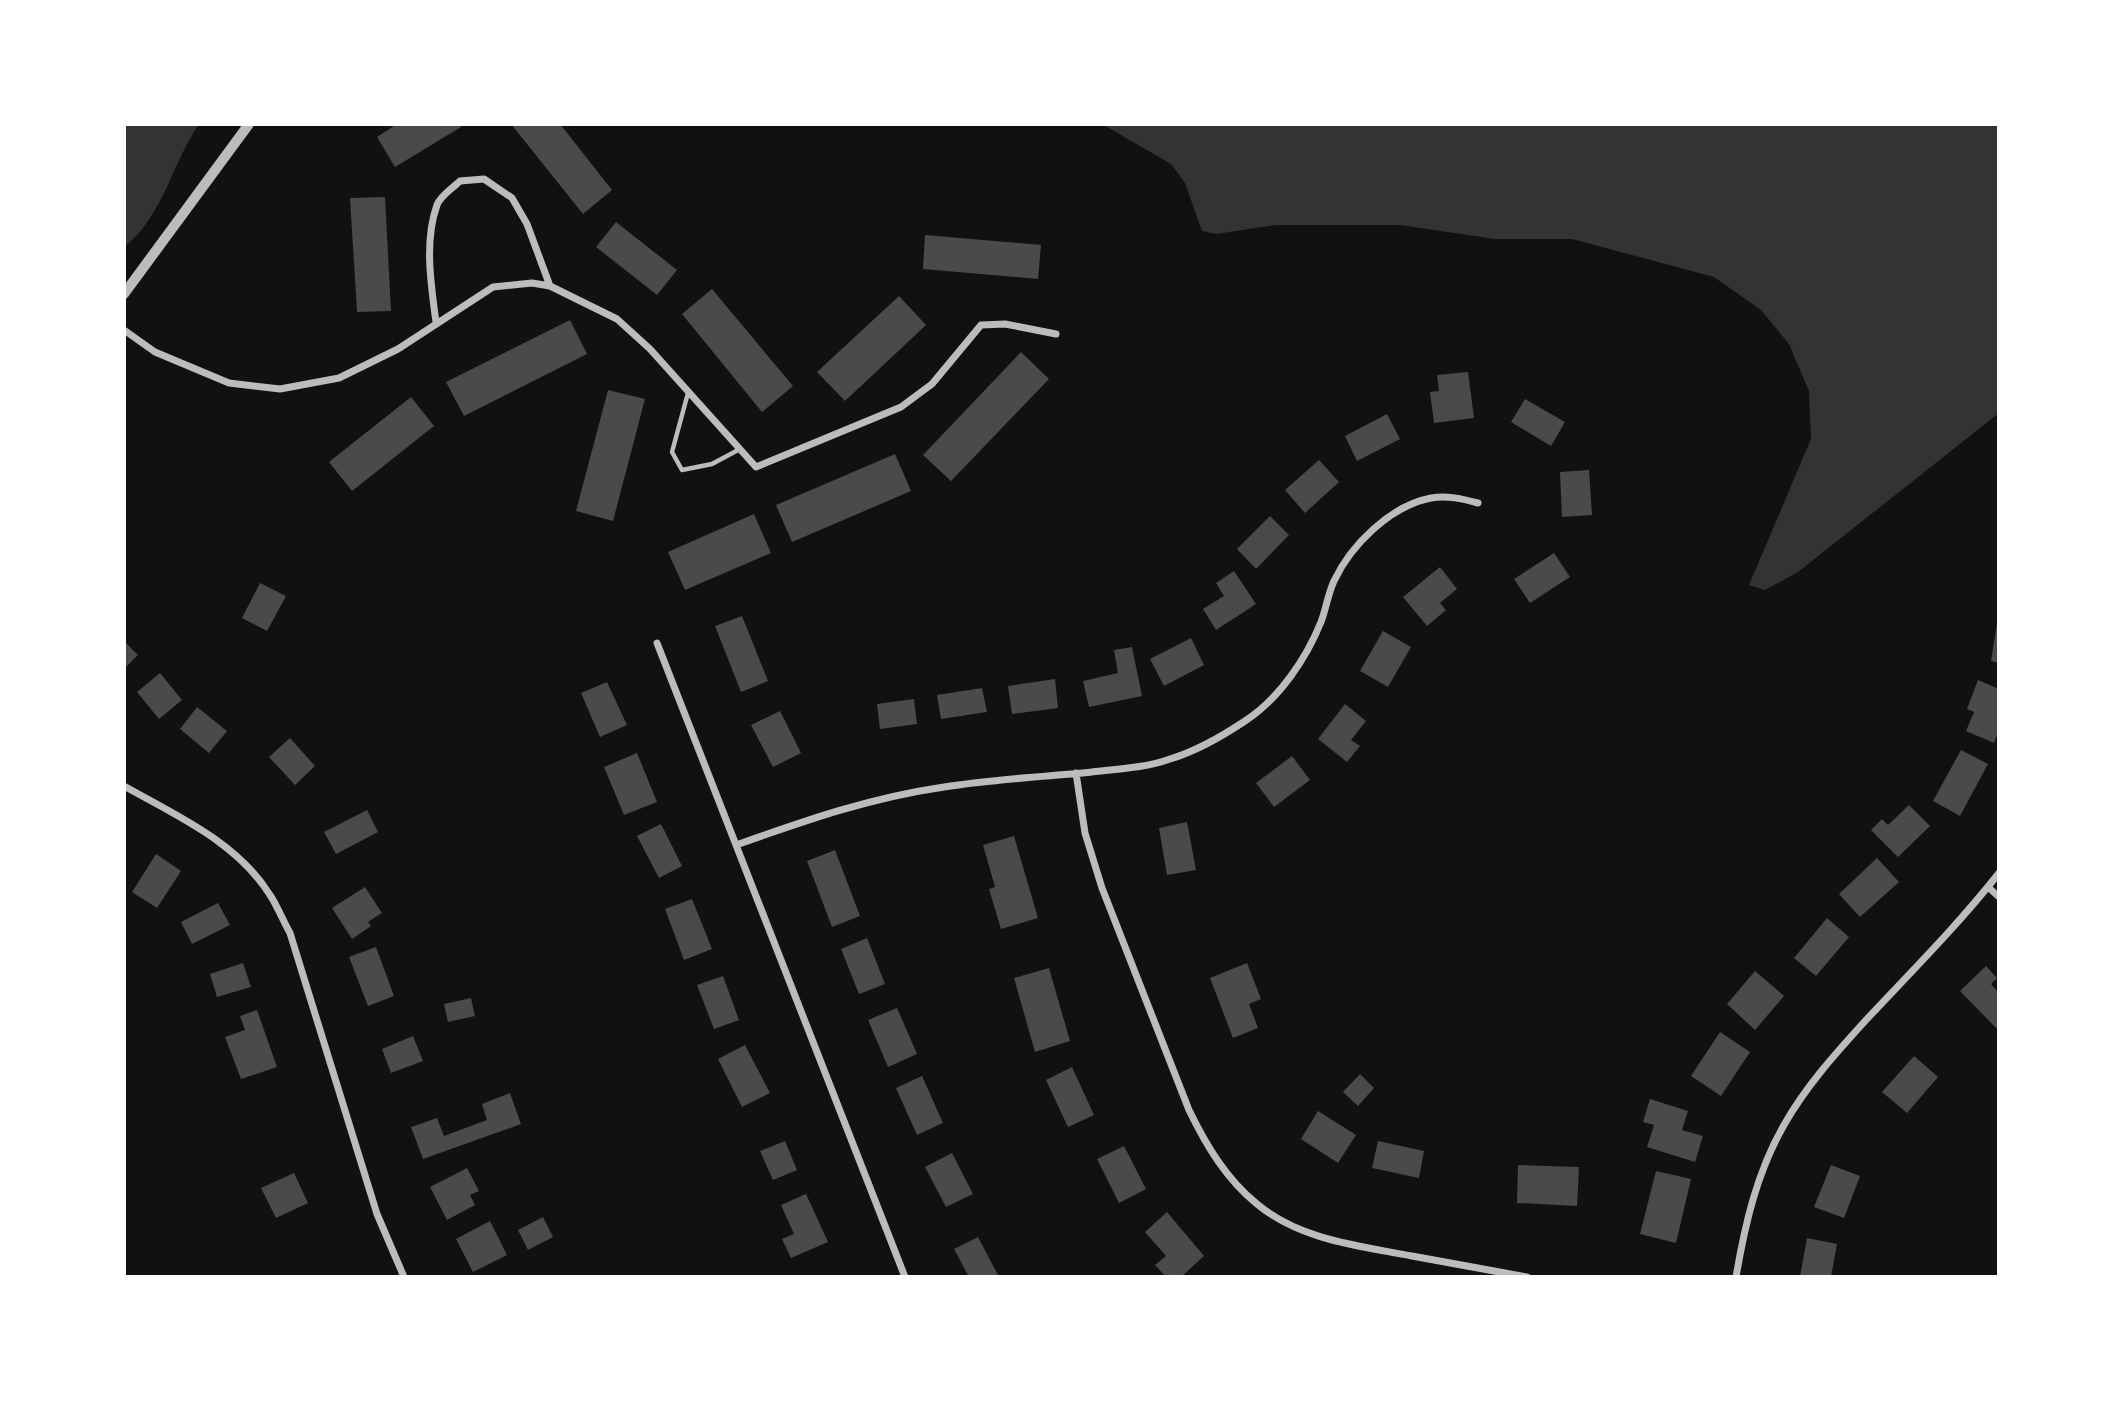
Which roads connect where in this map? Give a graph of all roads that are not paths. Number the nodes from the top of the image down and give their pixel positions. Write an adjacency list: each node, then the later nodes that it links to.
1 (249, 124): 3 (street)
2 (550, 286): 4 (street); 4 (street); 7 (street)
3 (124, 294)
4 (436, 322): 5 (street)
5 (124, 330)
6 (1056, 334): 8 (street)
7 (688, 392): 8 (street); 8 (lane)
8 (740, 449)
9 (1478, 503): 11 (street)
10 (657, 643): 13 (street)
11 (1076, 773): 13 (street); 19 (street)
12 (124, 786): 17 (street)
13 (736, 845): 18 (street)
14 (1999, 873): 15 (street)
15 (1988, 887): 16 (street); 20 (street)
16 (1999, 897)
17 (404, 1277)
18 (905, 1277)
19 (1527, 1277)
20 (1736, 1277)

